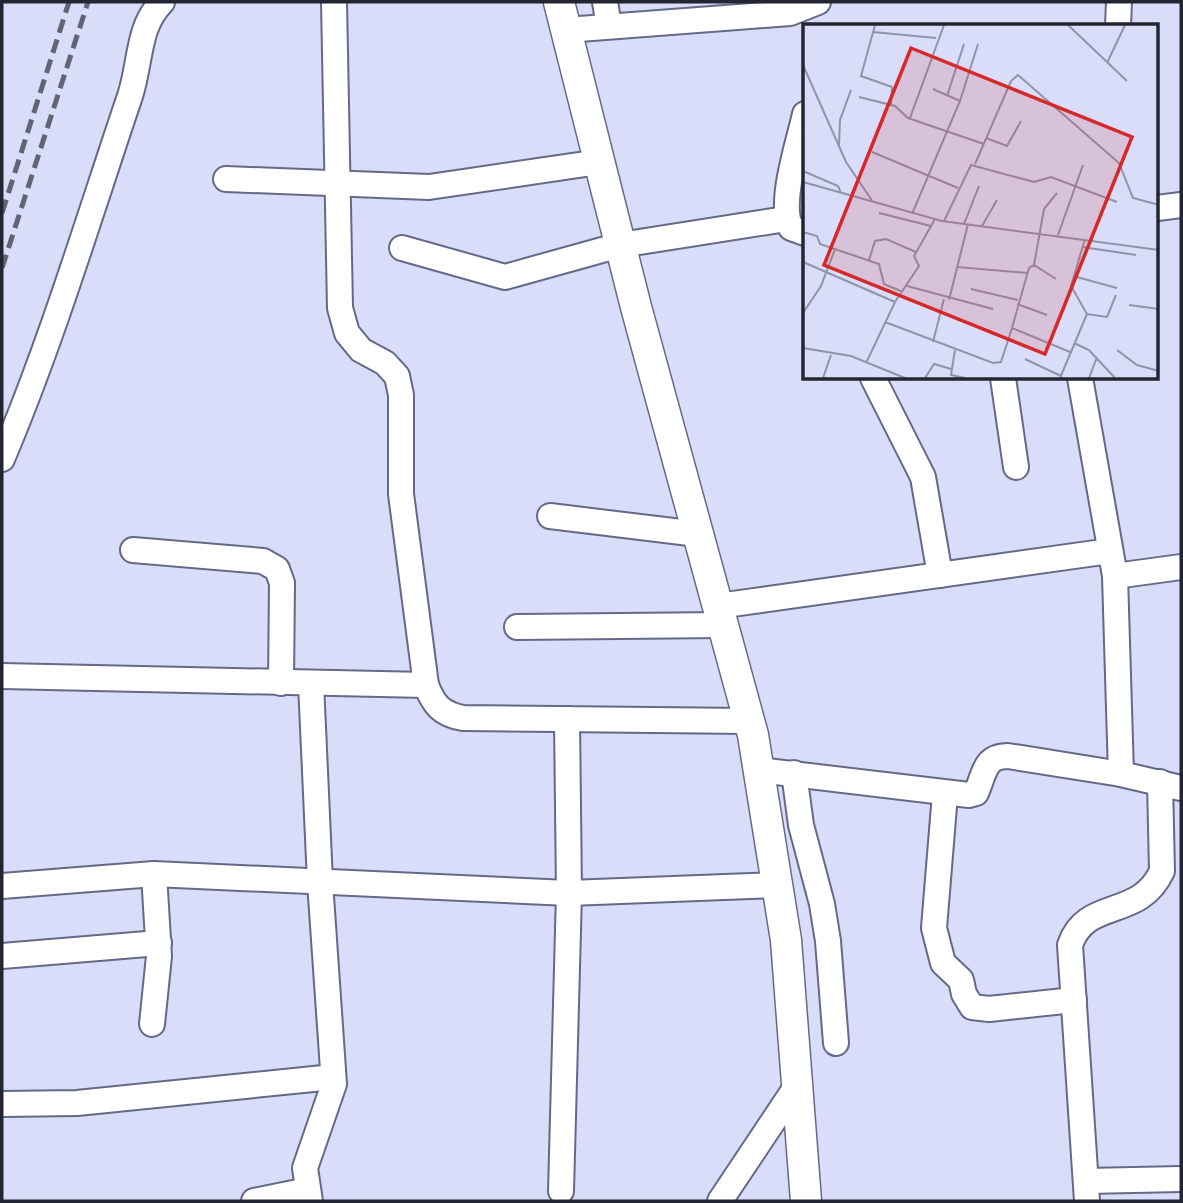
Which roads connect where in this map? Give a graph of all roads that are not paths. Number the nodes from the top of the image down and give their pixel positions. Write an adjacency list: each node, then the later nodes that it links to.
1 (162, 2): 21 (street)
2 (334, 2): 12 (street)
3 (818, 2): 5 (street)
4 (1119, 2): 8 (street)
5 (761, 8): 6 (street)
6 (607, 14): 7 (street)
7 (563, 16): 10 (street)
8 (1118, 24)
9 (803, 124): 15 (street)
10 (599, 162): 12 (street); 16 (street)
11 (226, 179): 12 (street)
12 (338, 183): 35 (street)
13 (1181, 205): 14 (street)
14 (1158, 208)
15 (796, 226): 16 (street)
16 (620, 245): 17 (street); 24 (street)
17 (402, 248)
18 (874, 380): 28 (street)
19 (1003, 380): 22 (street)
20 (1080, 380): 26 (street)
21 (2, 459)
22 (1016, 467)
23 (550, 516): 24 (street)
24 (698, 534): 30 (street)
25 (133, 550): 33 (street)
26 (1110, 551): 28 (street); 29 (street)
27 (1181, 568): 29 (street)
28 (940, 575): 30 (street)
29 (1115, 576): 40 (street)
30 (720, 615): 31 (street); 37 (street)
31 (517, 627)
32 (2, 676): 33 (street)
33 (281, 683): 34 (street)
34 (312, 683): 35 (street); 44 (street)
35 (426, 685): 36 (street)
36 (567, 719): 37 (street); 47 (street)
37 (749, 721): 38 (street)
38 (759, 770): 39 (street); 45 (street)
39 (794, 773): 42 (street); 52 (street)
40 (1121, 774): 41 (street); 42 (street)
41 (1171, 785): 50 (street)
42 (945, 794): 50 (street)
43 (155, 874): 44 (street); 46 (street); 48 (street)
44 (320, 882): 47 (street); 53 (street)
45 (778, 885): 47 (street); 54 (street)
46 (2, 886)
47 (569, 893): 57 (street)
48 (159, 943): 49 (street); 51 (street)
49 (2, 956)
50 (1074, 1000): 58 (street)
51 (152, 1024)
52 (836, 1043)
53 (334, 1077): 55 (street); 59 (street)
54 (798, 1084): 61 (street); 62 (street)
55 (2, 1104)
56 (1181, 1179): 58 (street)
57 (561, 1191)
58 (1087, 1191)
59 (309, 1196): 60 (street)
60 (254, 1201)
61 (720, 1201)
62 (806, 1201)

